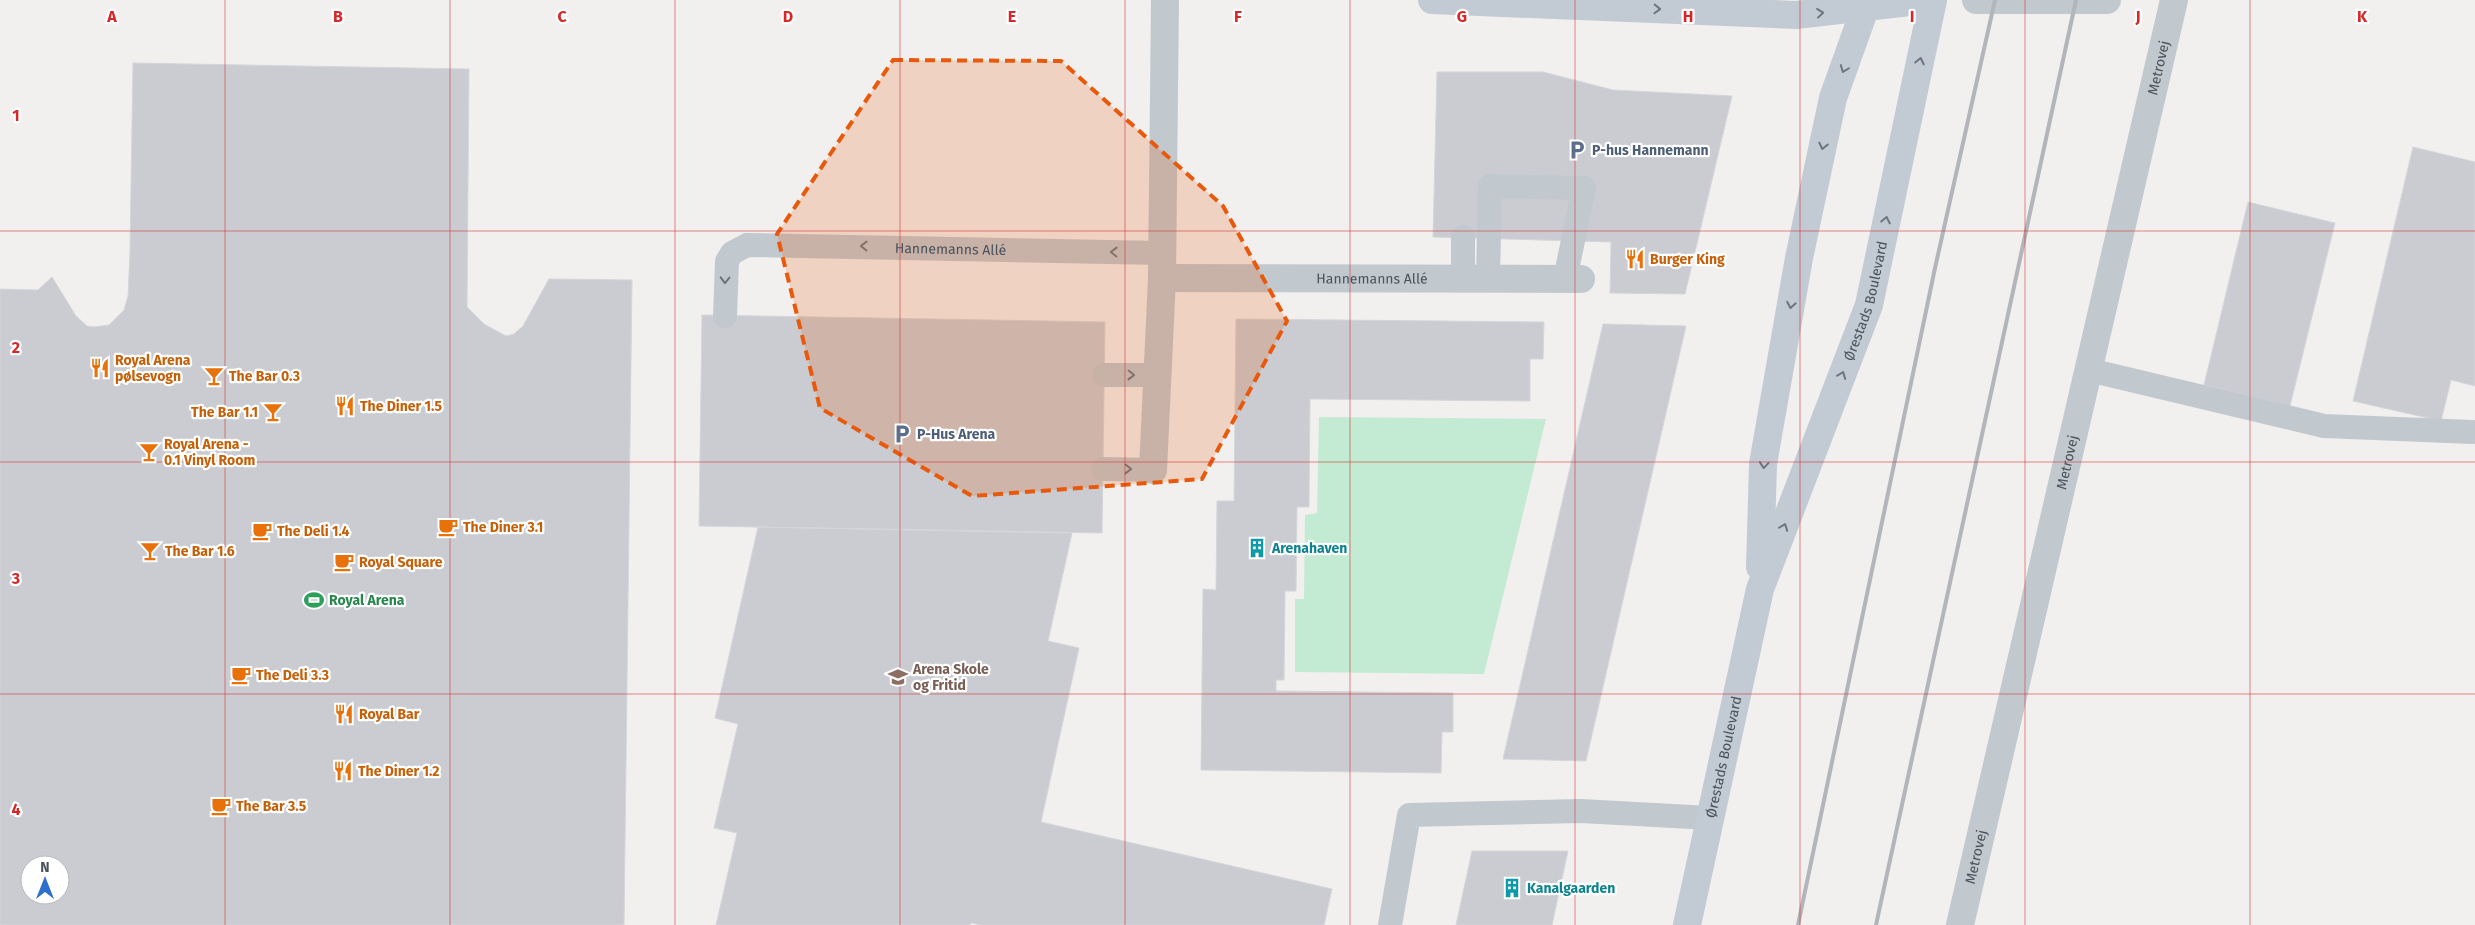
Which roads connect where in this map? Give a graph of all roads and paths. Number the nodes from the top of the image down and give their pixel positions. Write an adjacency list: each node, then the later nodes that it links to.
1 (1165, 0): 10 (street)
2 (1432, 0): 8 (street, one-way to 8)
3 (1927, 0): 8 (street)
4 (1933, 0): 20 (street, Ørestads Boulevard, one-way to 4)
5 (1976, 0): 6 (street)
6 (2107, 0)
7 (2174, 0): 14 (street, Metrovej)
8 (1867, 4): 20 (street, Ørestads Boulevard, one-way to 20)
9 (1463, 238): 11 (lane)
10 (1162, 266): 11 (street, Hannemanns Allé); 13 (lane, Hannemanns Allé, one-way to 13); 16 (street)
11 (1476, 278): 12 (street, Hannemanns Allé); 12 (lane)
12 (1573, 279)
13 (724, 316)
14 (2088, 370): 17 (lane); 24 (street, Metrovej)
15 (1104, 375): 16 (lane, one-way to 16)
16 (1159, 375): 19 (street)
17 (2472, 432)
18 (1103, 469): 19 (lane, one-way to 19)
19 (1153, 470)
20 (1760, 589): 21 (street, Ørestads Boulevard)
21 (1710, 818): 22 (lane); 23 (street, Ørestads Boulevard)
22 (1390, 925)
23 (1687, 925)
24 (1960, 925)

